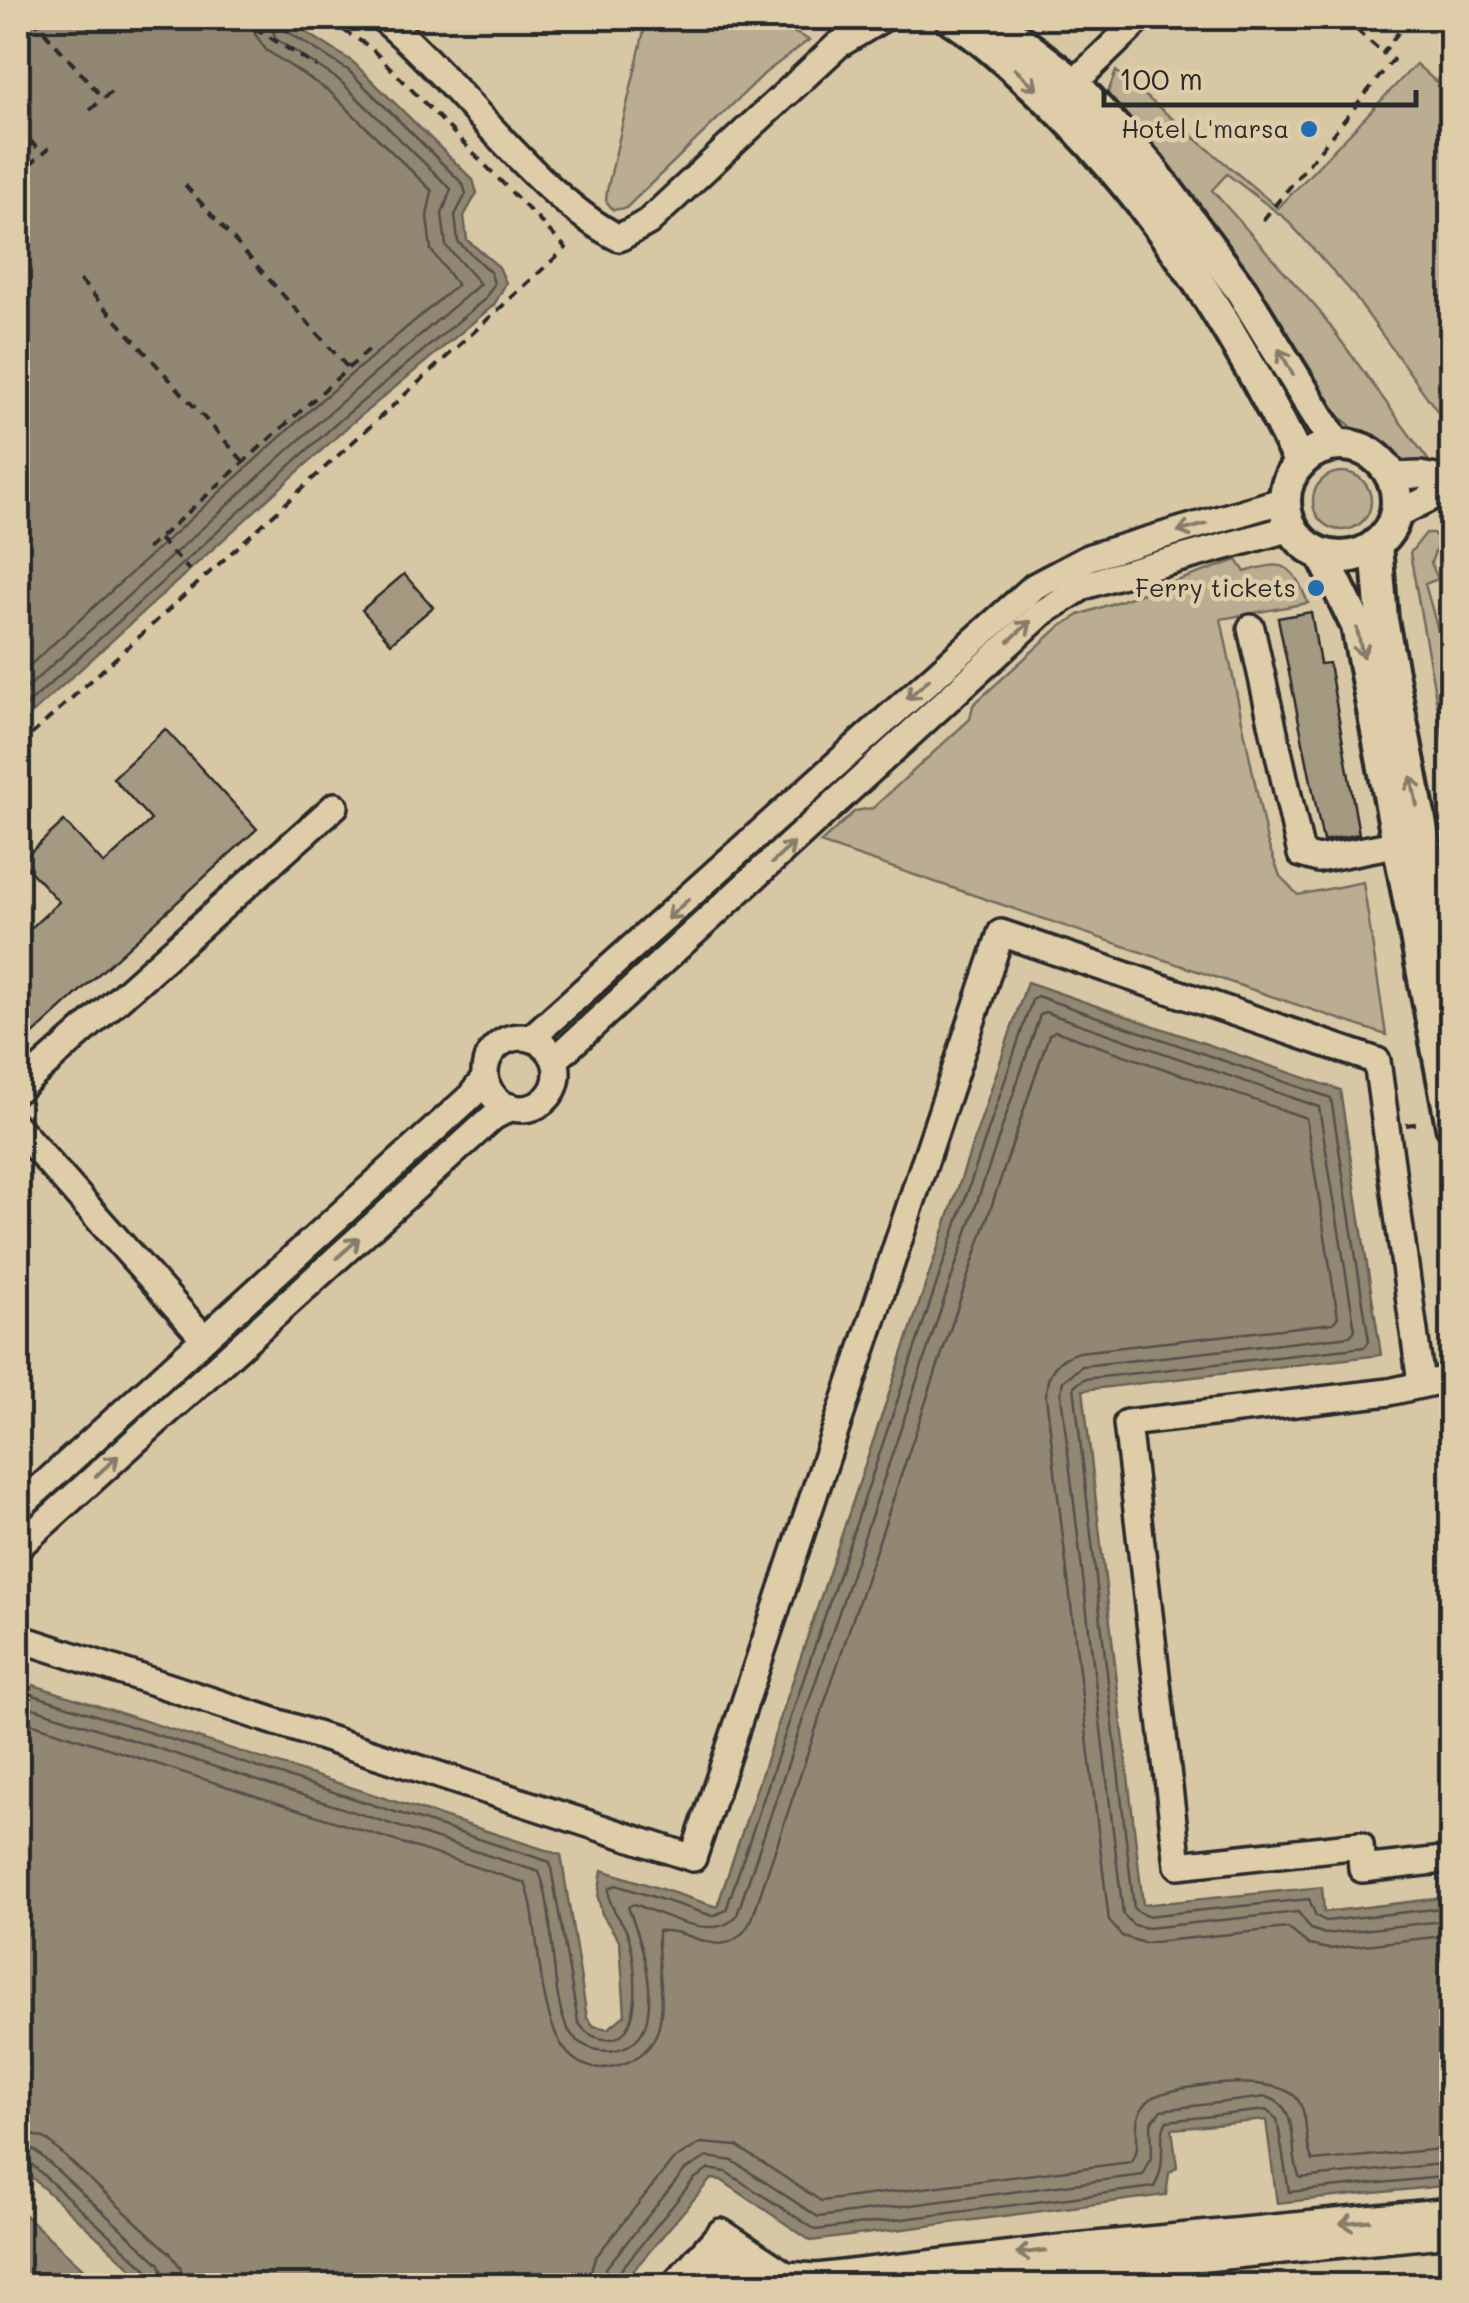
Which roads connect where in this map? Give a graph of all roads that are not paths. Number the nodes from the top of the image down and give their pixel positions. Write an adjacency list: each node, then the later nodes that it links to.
1 (382, 18): 7 (street)
2 (854, 18): 7 (street)
3 (884, 18): 7 (street)
4 (950, 18): 10 (main road, one-way to 10)
5 (990, 18): 8 (main road)
6 (1141, 18): 8 (street)
7 (838, 46)
8 (1074, 83): 9 (main road, one-way to 8)
9 (1336, 445): 10 (main road); 11 (main road)
10 (1300, 463): 13 (main road)
11 (1392, 476): 12 (street); 14 (main road)
12 (1452, 484): 14 (street)
13 (1288, 514): 16 (main road); 21 (street, one-way to 21); 22 (street, one-way to 13)
14 (1396, 515): 15 (main road)
15 (1376, 545): 16 (main road); 20 (main road, one-way to 15)
16 (1322, 554): 19 (main road, one-way to 19)
17 (1251, 628): 19 (street)
18 (335, 806): 24 (street)
19 (1400, 843): 26 (main road)
20 (1452, 990)
21 (531, 1038): 22 (street); 23 (street)
22 (555, 1060): 25 (street)
23 (485, 1078): 25 (street); 28 (street)
24 (18, 1088)
25 (510, 1108): 32 (street, one-way to 25)
26 (1452, 1126)
27 (18, 1128): 28 (street)
28 (204, 1338): 31 (street)
29 (1452, 1378): 30 (street)
30 (1421, 1384): 33 (street); 34 (street)
31 (18, 1508)
32 (18, 1548)
33 (28, 1642)
34 (1452, 1859)
35 (1452, 2211): 37 (street, one-way to 37)
36 (1452, 2233): 41 (street)
37 (722, 2247): 38 (street); 39 (street); 40 (street)
38 (672, 2286)
39 (700, 2286)
40 (772, 2286)
41 (928, 2286)

